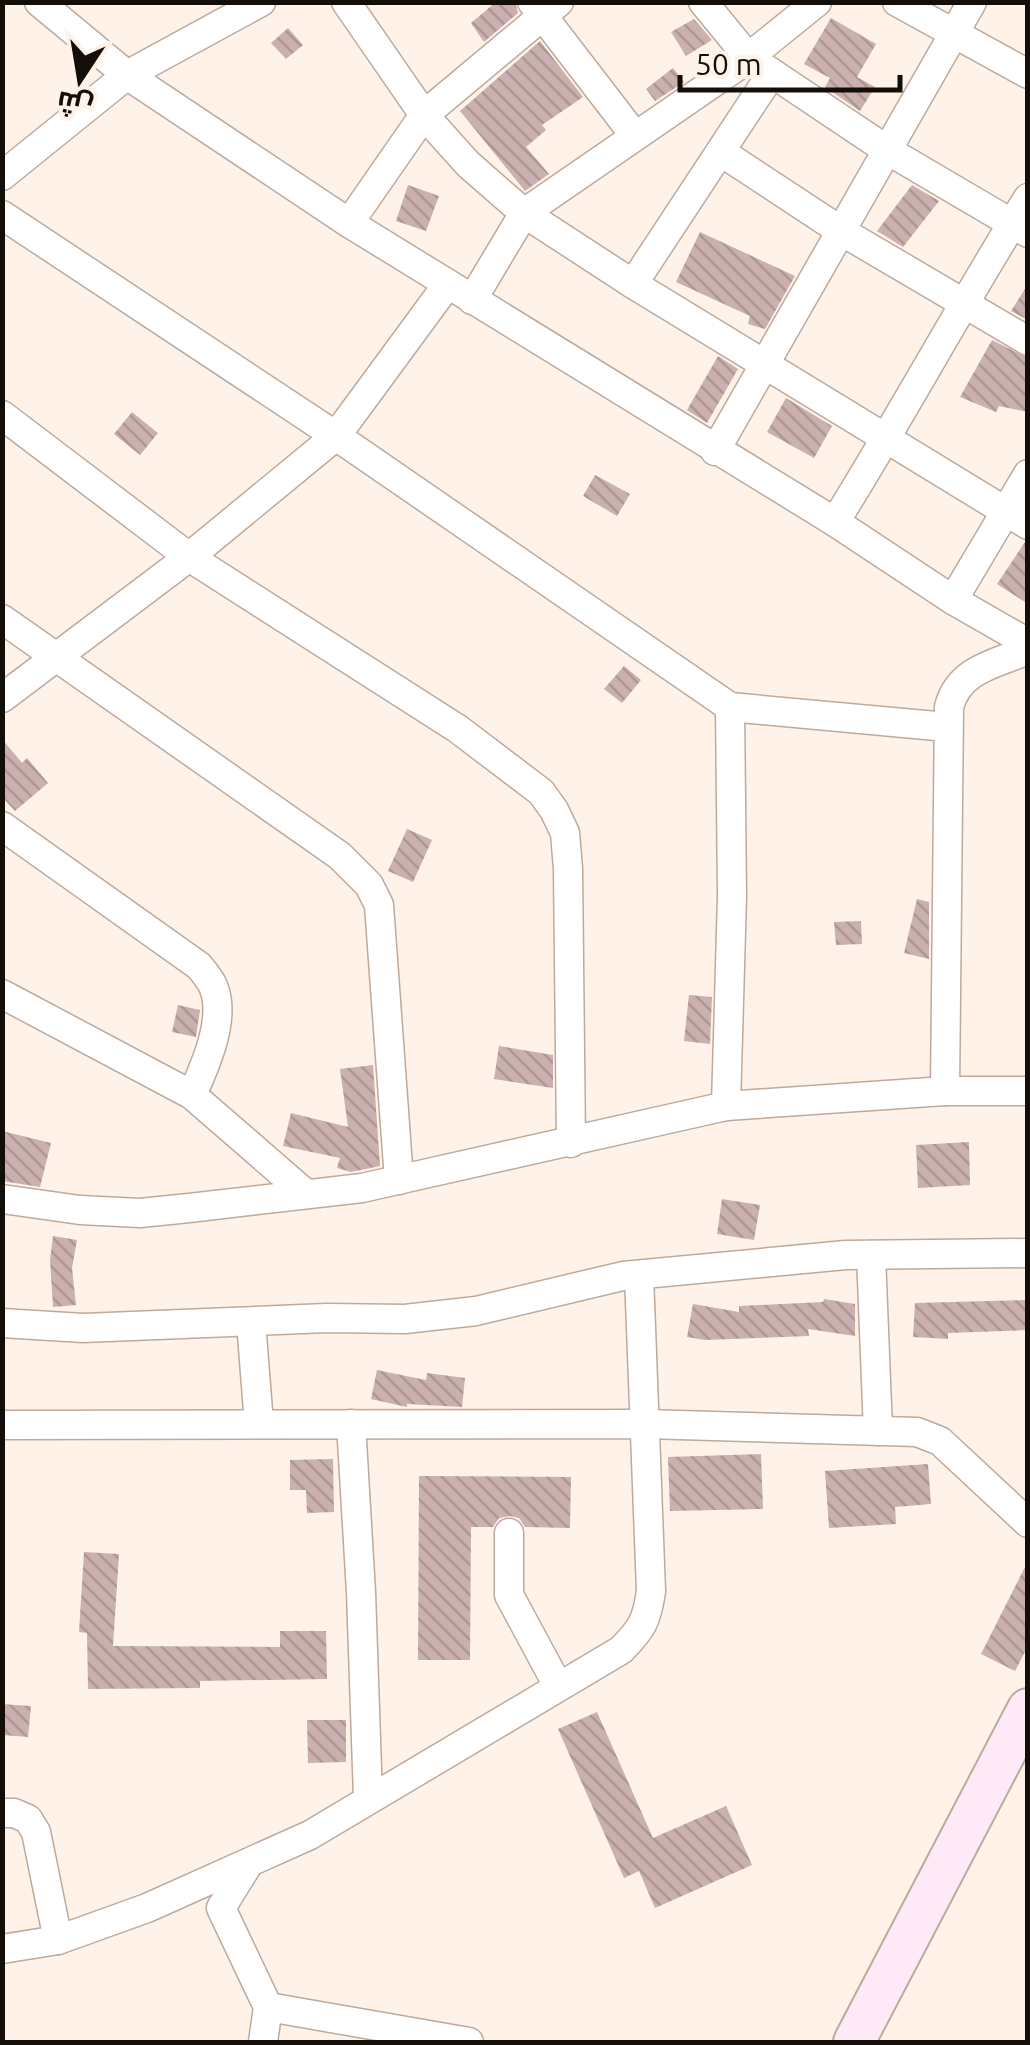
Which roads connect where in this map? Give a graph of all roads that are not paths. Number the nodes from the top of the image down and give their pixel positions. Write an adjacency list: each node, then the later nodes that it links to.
1 (39, 2): 13 (street)
2 (261, 2): 13 (street)
3 (346, 2): 14 (street)
4 (704, 2): 10 (street)
5 (817, 2): 10 (street)
6 (896, 2): 9 (street)
7 (972, 2): 9 (street)
8 (544, 7): 14 (street); 15 (street)
9 (954, 34): 12 (street); 16 (street)
10 (748, 57): 11 (street); 15 (street)
11 (772, 74): 16 (street); 17 (street)
12 (1028, 74)
13 (127, 75): 18 (street); 22 (street)
14 (424, 116): 20 (street); 22 (street)
15 (635, 136): 20 (street)
16 (887, 150): 23 (street); 24 (street)
17 (720, 152): 24 (street); 25 (street)
18 (2, 176)
19 (1028, 198): 23 (street)
20 (524, 213): 25 (street); 27 (street)
21 (2, 215): 32 (street)
22 (349, 223): 26 (street)
23 (1020, 228): 28 (street)
24 (840, 232): 28 (street); 30 (street)
25 (634, 284): 30 (street)
26 (447, 285): 27 (street); 32 (street)
27 (472, 300): 34 (street)
28 (962, 303): 29 (street); 33 (street)
29 (1028, 340)
30 (764, 364): 33 (street); 34 (street)
31 (2, 416): 38 (street)
32 (336, 436): 38 (street); 44 (street)
33 (887, 439): 36 (street); 37 (street)
34 (714, 451): 37 (street)
35 (1028, 474): 36 (street)
36 (1016, 518): 39 (street)
37 (835, 522): 39 (street)
38 (189, 557): 42 (street); 52 (street)
39 (953, 600): 41 (street)
40 (2, 619): 42 (street)
41 (1028, 646): 45 (street)
42 (57, 658): 43 (street); 53 (street)
43 (2, 698)
44 (730, 707): 45 (street); 51 (street)
45 (947, 727): 48 (street)
46 (2, 826): 50 (street)
47 (2, 994): 50 (street)
48 (945, 1091): 49 (street); 51 (street)
49 (1028, 1091)
50 (192, 1095): 54 (street)
51 (726, 1106): 52 (street)
52 (571, 1143): 53 (street)
53 (398, 1180): 54 (street)
54 (306, 1194): 55 (street)
55 (2, 1198)
56 (1028, 1253): 57 (street)
57 (871, 1255): 58 (street); 65 (street)
58 (639, 1274): 59 (street); 63 (street)
59 (251, 1322): 60 (street); 61 (street)
60 (2, 1323)
61 (259, 1424): 62 (street); 64 (street)
62 (351, 1424): 63 (street); 70 (street)
63 (646, 1424): 65 (street); 68 (street)
64 (2, 1425)
65 (878, 1431): 66 (street)
66 (1028, 1523)
67 (509, 1533): 68 (street)
68 (558, 1686): 70 (street)
69 (1028, 1710): 79 (main road)
70 (368, 1798): 72 (street)
71 (2, 1813): 73 (street)
72 (250, 1862): 73 (street); 75 (street)
73 (58, 1940): 74 (street)
74 (2, 1949)
75 (268, 2007): 76 (street); 77 (street)
76 (422, 2038): 78 (street)
77 (263, 2042)
78 (469, 2042)
79 (854, 2042)

